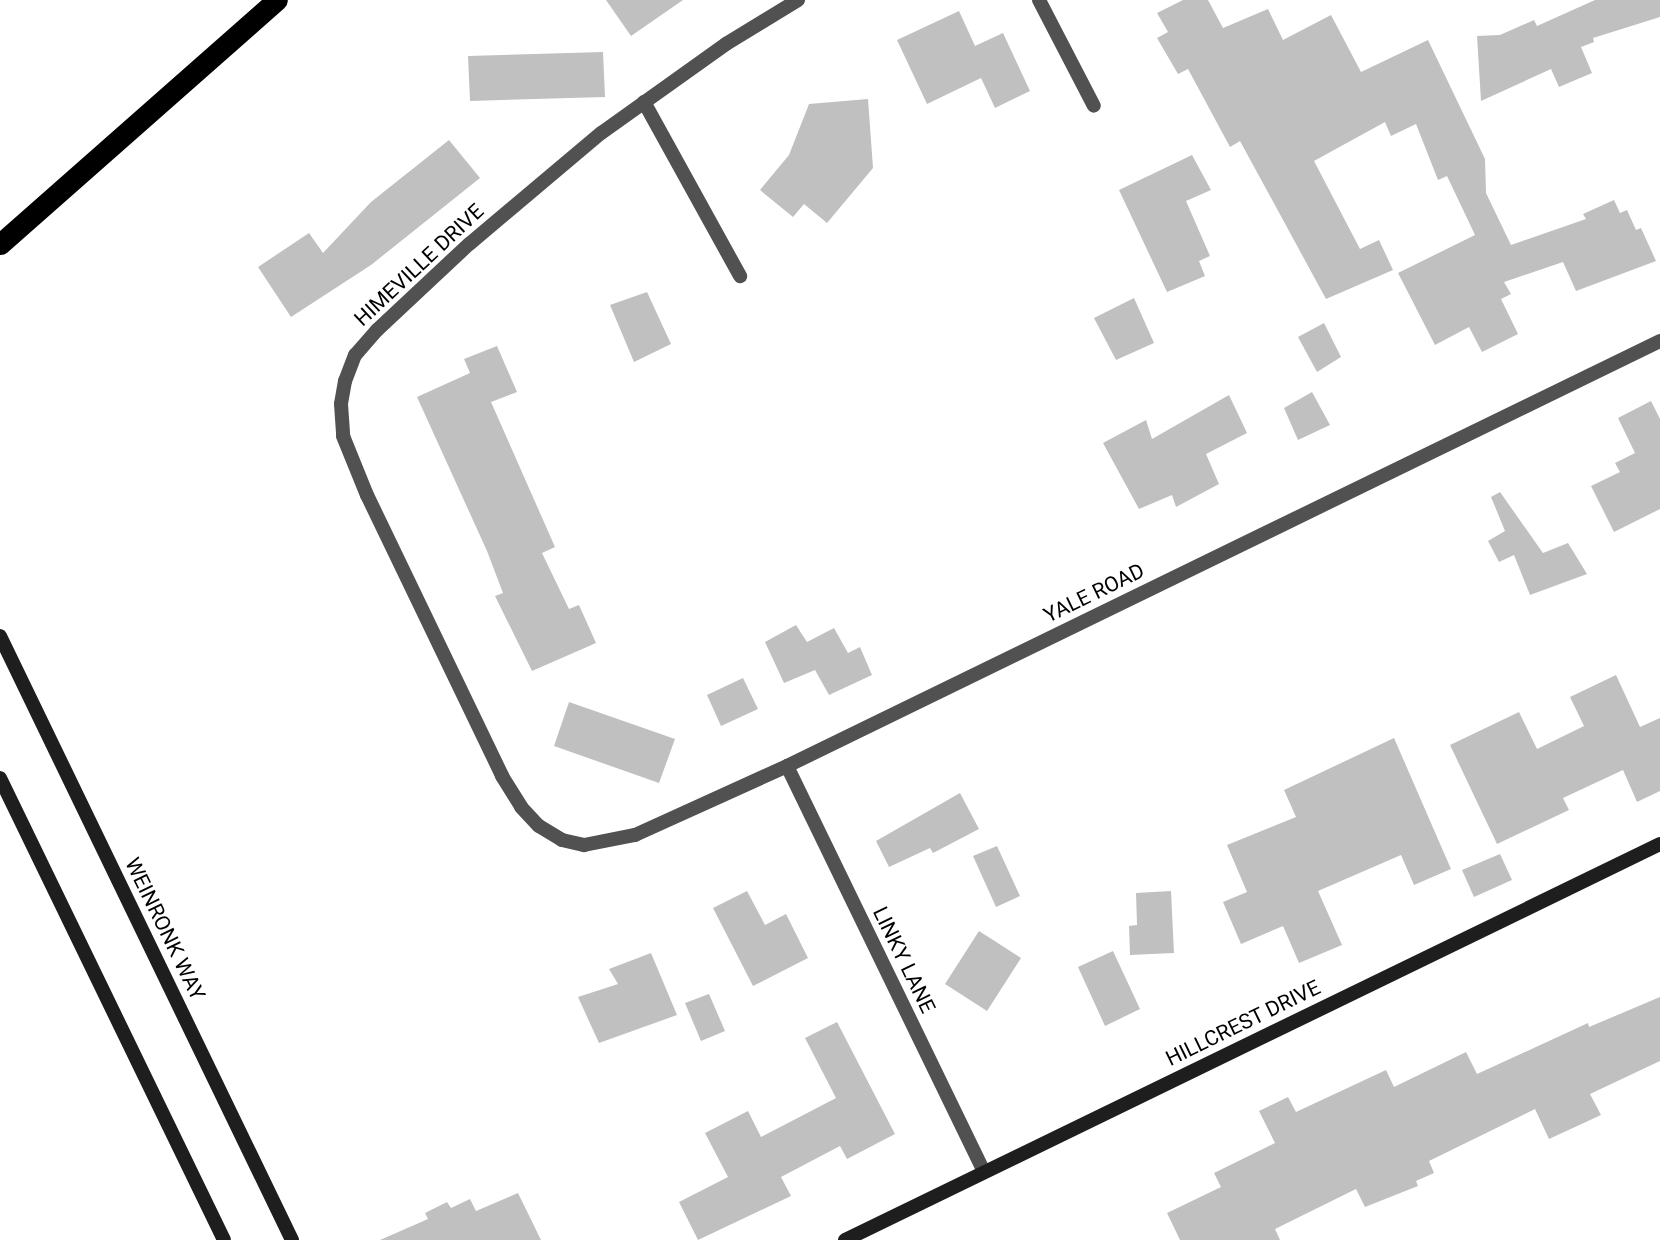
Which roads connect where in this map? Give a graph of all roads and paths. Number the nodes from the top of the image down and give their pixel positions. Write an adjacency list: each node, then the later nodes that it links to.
1 (277, 0): 6 (highway)
2 (798, 0): 4 (street, HIMEVILLE DRIVE)
3 (1039, 0): 5 (street)
4 (644, 102): 7 (street); 12 (street, HIMEVILLE DRIVE)
5 (1094, 106)
6 (0, 243)
7 (740, 276)
8 (1660, 341): 10 (street, YALE ROAD)
9 (0, 636): 16 (street, WEINRONK WAY)
10 (787, 766): 12 (street, YALE ROAD); 14 (street, LINKY LANE)
11 (0, 778): 15 (street)
12 (539, 826)
13 (1660, 844): 14 (street, HILLCREST DRIVE)
14 (984, 1172): 17 (street, HILLCREST DRIVE)
15 (224, 1240)
16 (292, 1240)
17 (845, 1240)

